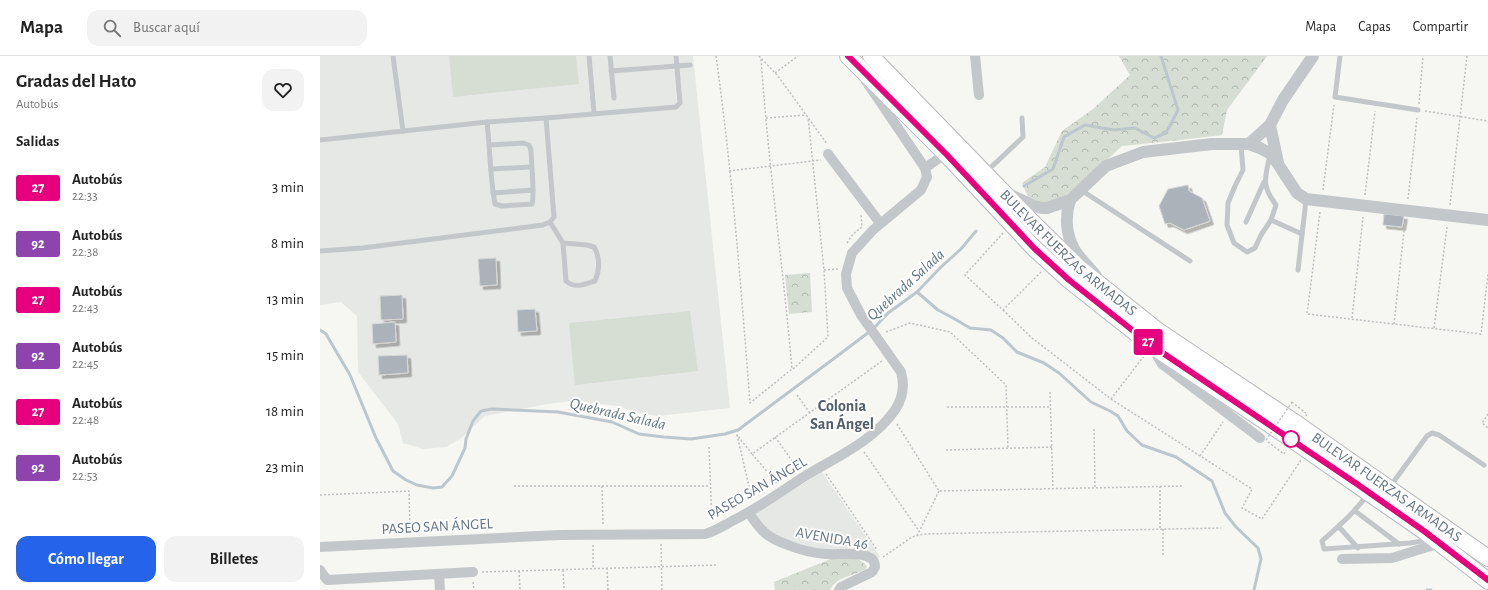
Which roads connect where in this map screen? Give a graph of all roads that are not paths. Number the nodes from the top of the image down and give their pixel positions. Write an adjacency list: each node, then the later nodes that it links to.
1 (393, 56): 21 (lane)
2 (589, 56): 16 (lane)
3 (610, 56): 12 (lane)
4 (676, 56): 11 (lane)
5 (871, 56): 32 (highway, BULEVAR FUERZAS ARMADAS)
6 (975, 56): 13 (street)
7 (1313, 56): 20 (street)
8 (1340, 56): 15 (lane)
9 (850, 58): 25 (highway, BULEVAR FUERZAS ARMADAS); 30 (street)
10 (690, 65): 11 (lane)
11 (676, 66): 12 (lane); 16 (lane)
12 (611, 71): 14 (lane)
13 (979, 95)
14 (614, 98)
15 (1418, 110)
16 (594, 114): 17 (lane)
17 (546, 118): 19 (lane); 42 (lane)
18 (1022, 118): 32 (lane)
19 (487, 122): 21 (lane); 24 (lane)
20 (1270, 125): 23 (street); 28 (street)
21 (403, 131): 22 (lane)
22 (320, 140)
23 (1245, 144): 26 (street); 35 (street); 40 (lane)
24 (489, 145): 29 (lane); 31 (lane)
25 (945, 154): 30 (street); 51 (highway, BULEVAR FUERZAS ARMADAS)
26 (1270, 154): 28 (street); 33 (lane)
27 (827, 157): 44 (street)
28 (1278, 164): 38 (street)
29 (531, 167): 31 (lane); 34 (lane)
30 (925, 168): 44 (street, PASEO SAN ÁNGEL)
31 (491, 169): 36 (lane)
32 (985, 173): 37 (highway, BULEVAR FUERZAS ARMADAS)
33 (1264, 182): 40 (lane); 43 (lane)
34 (533, 190): 36 (lane); 36 (lane)
35 (1081, 190): 39 (street); 48 (lane)
36 (493, 192)
37 (1004, 192): 39 (street); 50 (highway, BULEVAR FUERZAS ARMADAS)
38 (1306, 199): 41 (street); 45 (lane)
39 (1070, 200): 50 (street)
40 (1271, 220): 45 (lane)
41 (1488, 220)
42 (550, 222): 46 (lane); 47 (lane)
43 (1246, 222)
44 (880, 223): 56 (street, PASEO SAN ÁNGEL)
45 (1302, 234): 49 (lane)
46 (563, 243): 46 (lane)
47 (320, 251)
48 (1190, 261)
49 (1298, 270)
50 (1112, 294): 54 (highway, BULEVAR FUERZAS ARMADAS)
51 (1151, 345): 52 (street); 55 (highway, BULEVAR FUERZAS ARMADAS)
52 (1263, 439)
53 (1484, 465): 54 (lane)
54 (1389, 488): 63 (highway, BULEVAR FUERZAS ARMADAS)
55 (1369, 493): 57 (lane); 59 (highway, BULEVAR FUERZAS ARMADAS)
56 (752, 511): 61 (street, PASEO SAN ÁNGEL); 70 (street, AVENIDA 46)
57 (1355, 511): 58 (lane); 60 (lane)
58 (1339, 527): 62 (lane); 62 (lane)
59 (1437, 541): 60 (lane); 64 (street); 68 (highway, BULEVAR FUERZAS ARMADAS)
60 (1399, 544): 62 (lane)
61 (320, 547)
62 (1358, 548)
63 (1488, 558)
64 (1342, 559)
65 (320, 570): 67 (street)
66 (473, 572): 67 (street)
67 (439, 574): 69 (street)
68 (1488, 580)
69 (440, 590)
70 (839, 590)

